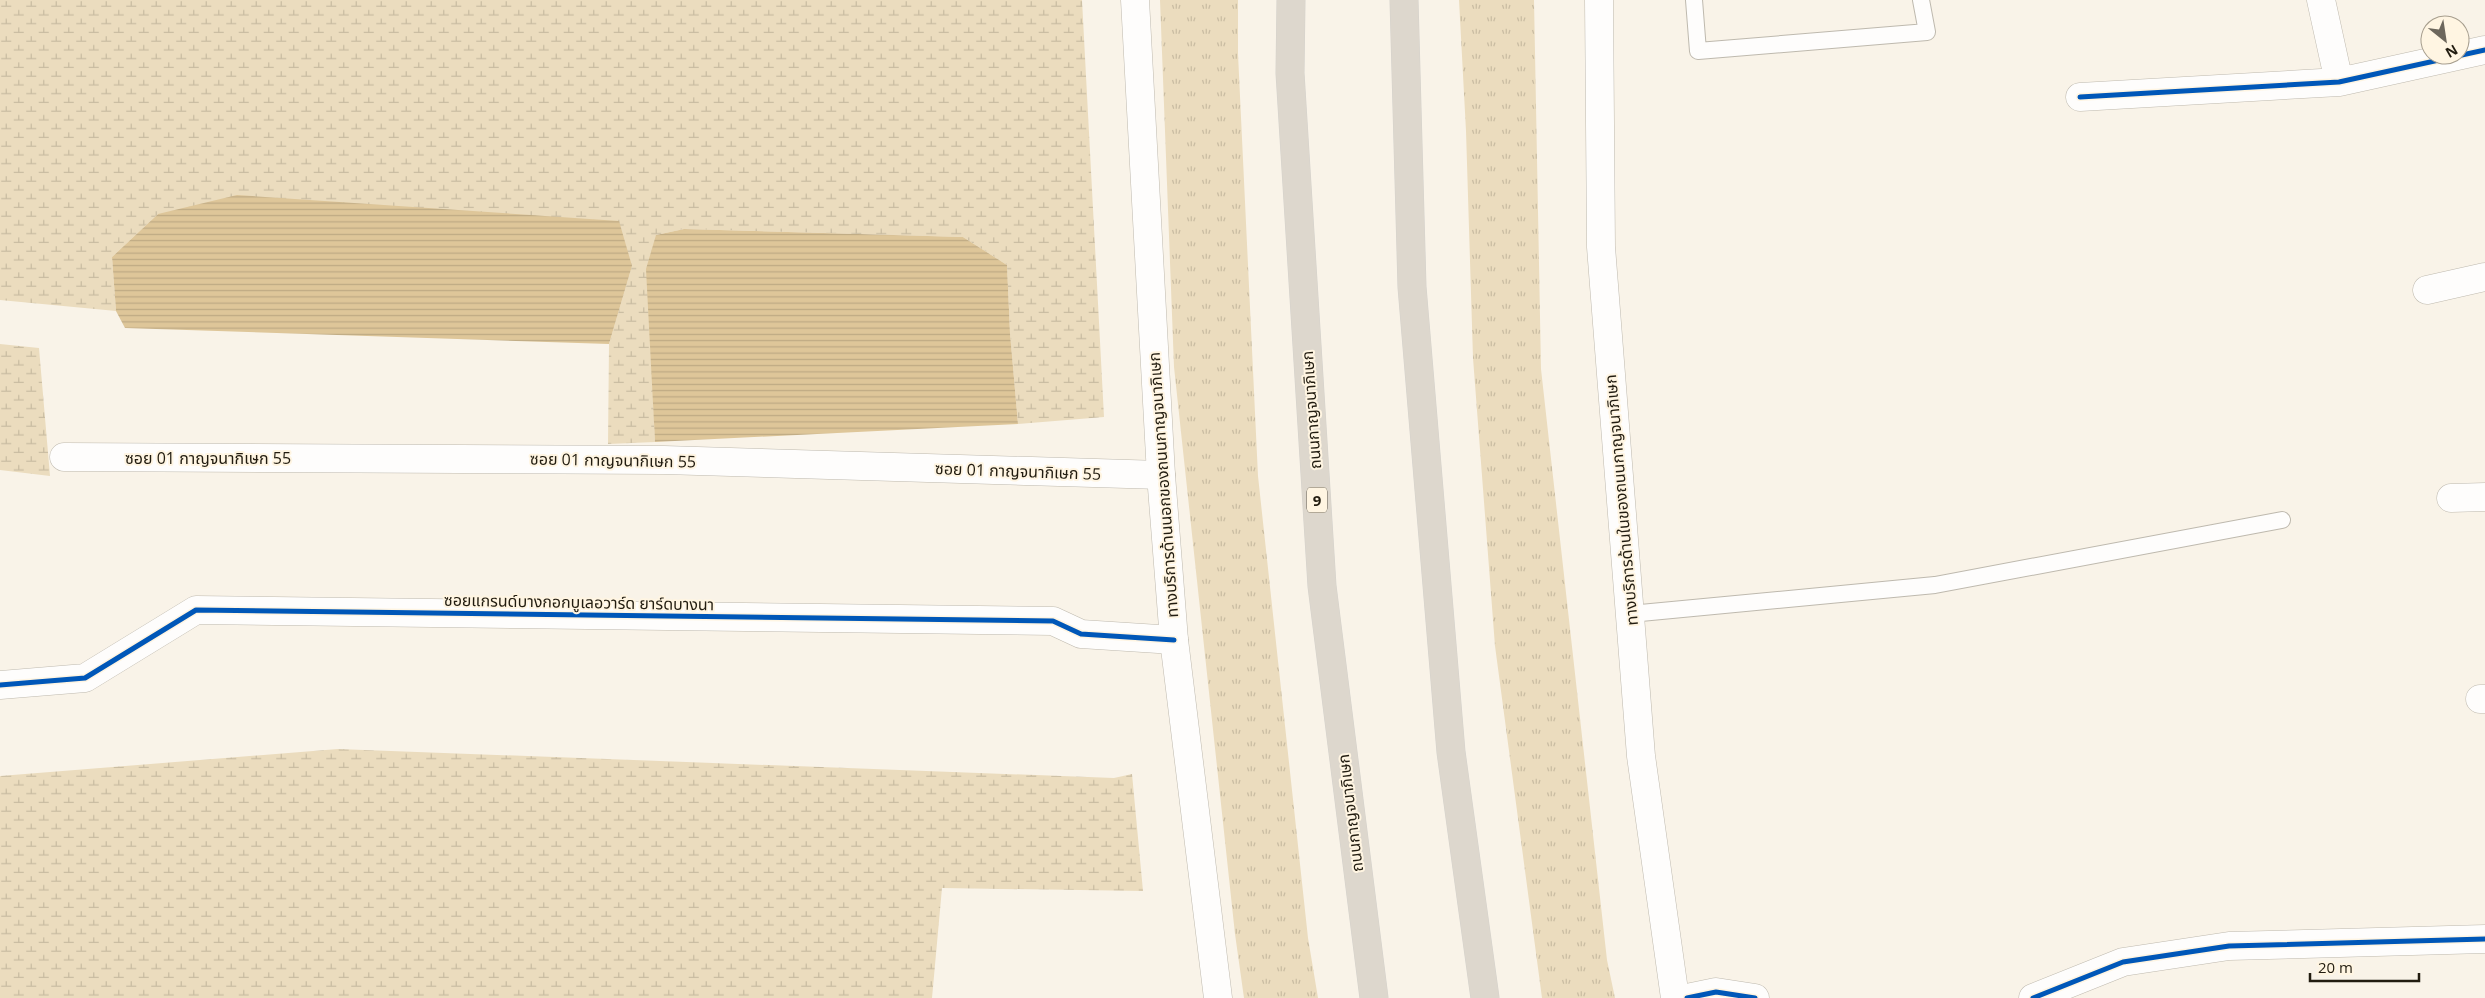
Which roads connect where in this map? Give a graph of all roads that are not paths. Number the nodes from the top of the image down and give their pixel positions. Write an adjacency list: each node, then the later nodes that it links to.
1 (1134, 0): 14 (street, ทางบริการด้านนอกของถนนกาญจนาภิเษก)
2 (1291, 0): 23 (highway, ถนนกาญจนาภิเษก / 9)
3 (1404, 0): 24 (highway)
4 (1599, 0): 18 (street, ทางบริการด้านในของถนนกาญจนาภิเษก)
5 (1694, 0): 6 (lane)
6 (1921, 0)
7 (2321, 0): 9 (street)
8 (2485, 50): 9 (street)
9 (2339, 82): 10 (street)
10 (2080, 97)
11 (2485, 277): 12 (street)
12 (2427, 290)
13 (64, 457): 14 (street, ซอย 01 กาญจนากิเษก 55)
14 (1162, 475): 19 (street, ทางบริการด้านนอกของถนนกาญจนาภิเษก)
15 (2485, 497): 16 (street)
16 (2451, 498)
17 (2282, 520): 18 (lane)
18 (1630, 614): 25 (street, ทางบริการด้านในของถนนกาญจนาภิเษก)
19 (1174, 640): 20 (street, ซอยแกรนด์บางกอกบูเลอวาร์ด ยาร์ดบางนา); 22 (street, ทางบริการด้านนอกของถนนกาญจนาภิเษก)
20 (0, 685)
21 (2485, 939): 28 (street)
22 (1218, 998)
23 (1374, 998)
24 (1485, 998)
25 (1675, 998)
26 (1687, 998): 27 (street)
27 (1755, 998)
28 (2033, 998)

